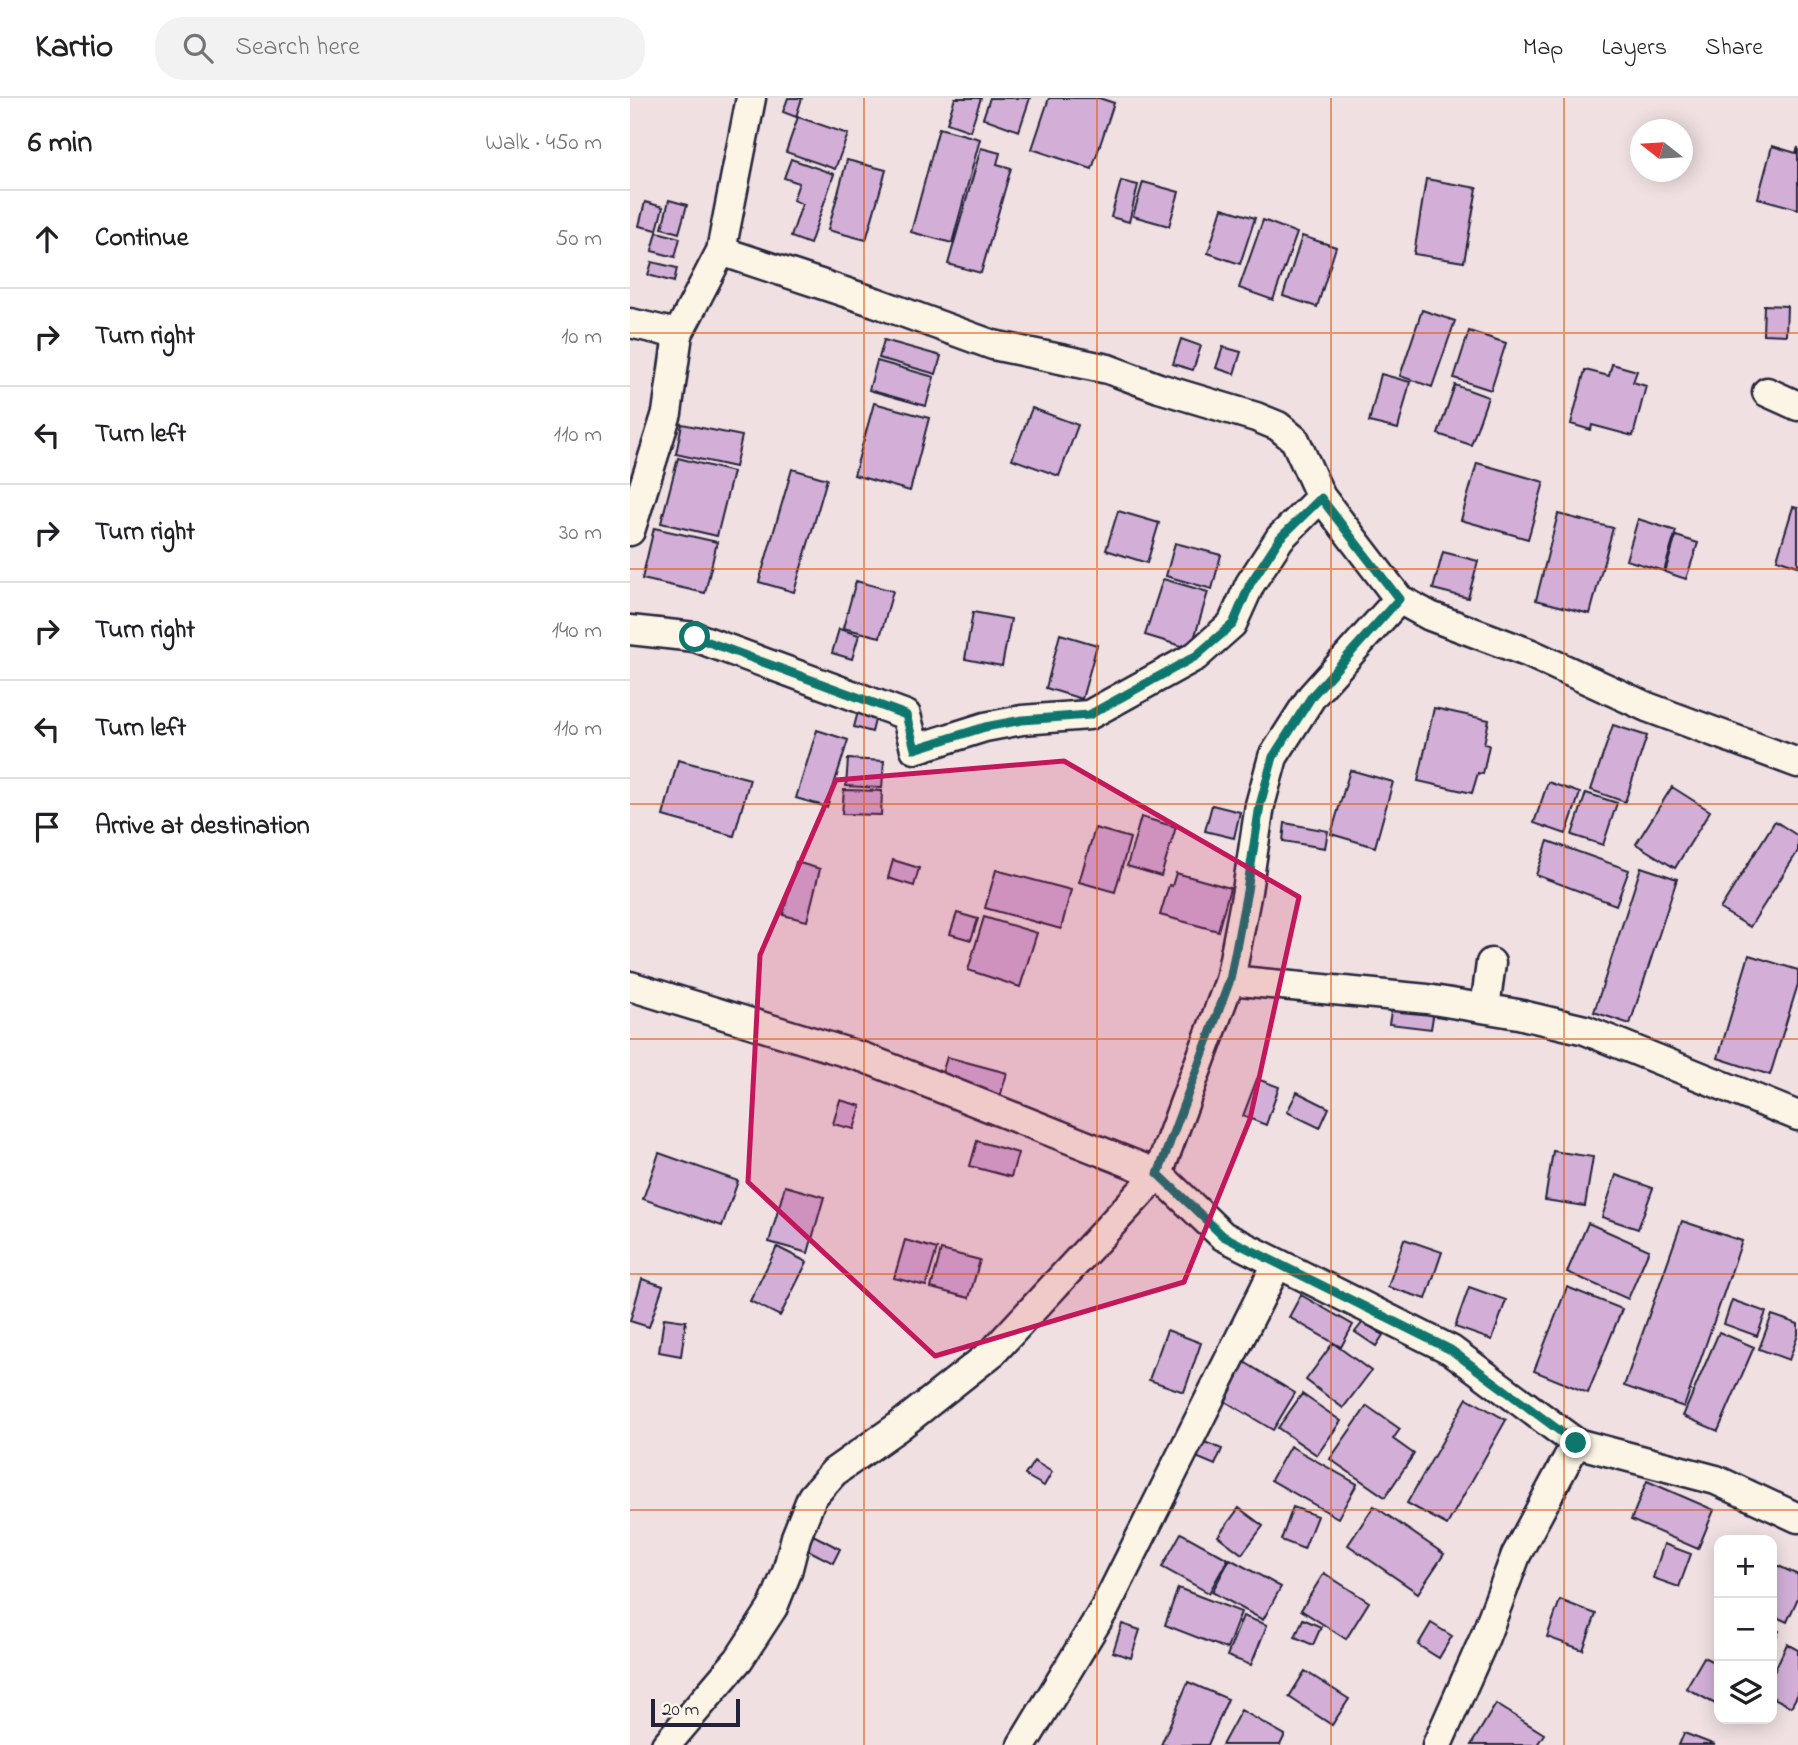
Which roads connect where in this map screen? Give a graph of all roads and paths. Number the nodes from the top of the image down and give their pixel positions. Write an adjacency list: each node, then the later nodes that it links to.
1 (751, 98): 2 (street)
2 (722, 251): 4 (street); 7 (street)
3 (630, 323): 4 (street)
4 (678, 334): 8 (street)
5 (1767, 392): 6 (street)
6 (1798, 406)
7 (1321, 498): 9 (street); 10 (street)
8 (630, 531)
9 (1399, 599): 11 (street); 13 (street)
10 (630, 630)
11 (1798, 762)
12 (1491, 963): 15 (street)
13 (1230, 980): 15 (street); 17 (street)
14 (630, 986): 17 (street)
15 (1485, 1008): 16 (street)
16 (1798, 1116)
17 (1158, 1174): 18 (street); 21 (street)
18 (1277, 1264): 19 (street); 22 (street)
19 (1576, 1443): 20 (street); 23 (street)
20 (1798, 1518)
21 (666, 1745)
22 (1021, 1745)
23 (1437, 1745)

